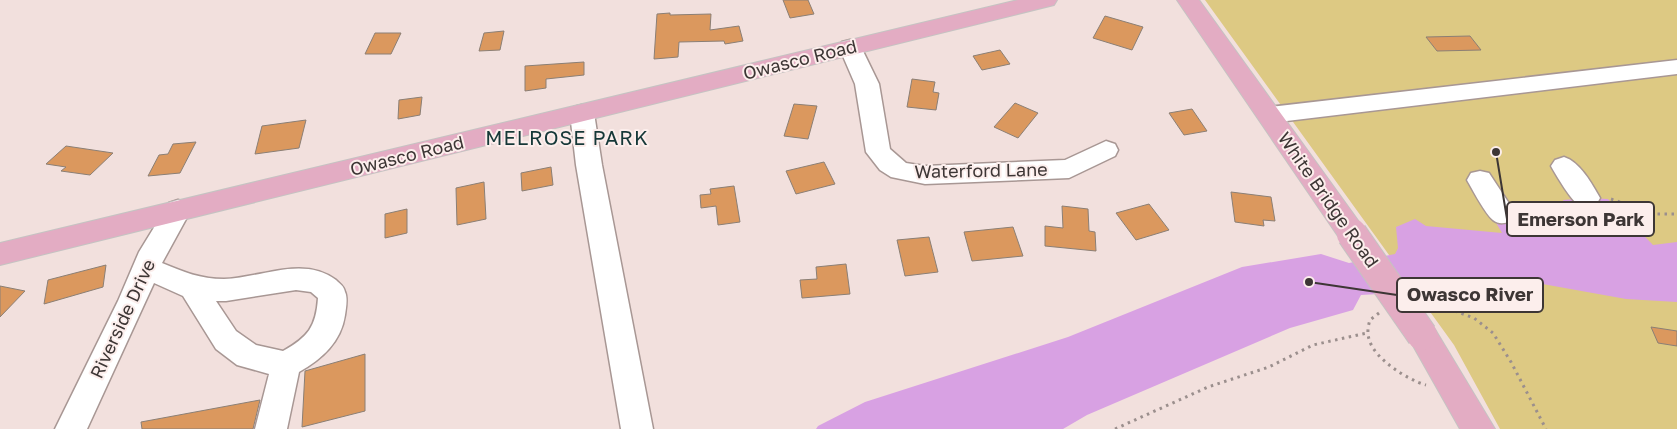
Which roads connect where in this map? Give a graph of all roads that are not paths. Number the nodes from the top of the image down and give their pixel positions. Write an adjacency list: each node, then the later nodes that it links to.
1 (1046, 0): 3 (main road, Owasco Road)
2 (1188, 0): 6 (main road, White Bridge Road)
3 (850, 47): 5 (main road, Owasco Road); 7 (street, Waterford Lane)
4 (1677, 67): 6 (street)
5 (582, 113): 11 (main road, Owasco Road); 19 (street)
6 (1269, 115): 20 (main road, White Bridge Road, bridge)
7 (1106, 150)
8 (1564, 166): 10 (street)
9 (1480, 180): 12 (street)
10 (1599, 198)
11 (178, 210): 13 (main road, Owasco Road); 14 (street, Riverside Drive)
12 (1503, 214)
13 (0, 254)
14 (147, 268): 15 (street); 17 (street, Riverside Drive)
15 (193, 288): 16 (street); 16 (street)
16 (286, 365): 18 (street)
17 (71, 429)
18 (271, 429)
19 (637, 429)
20 (1478, 429)

